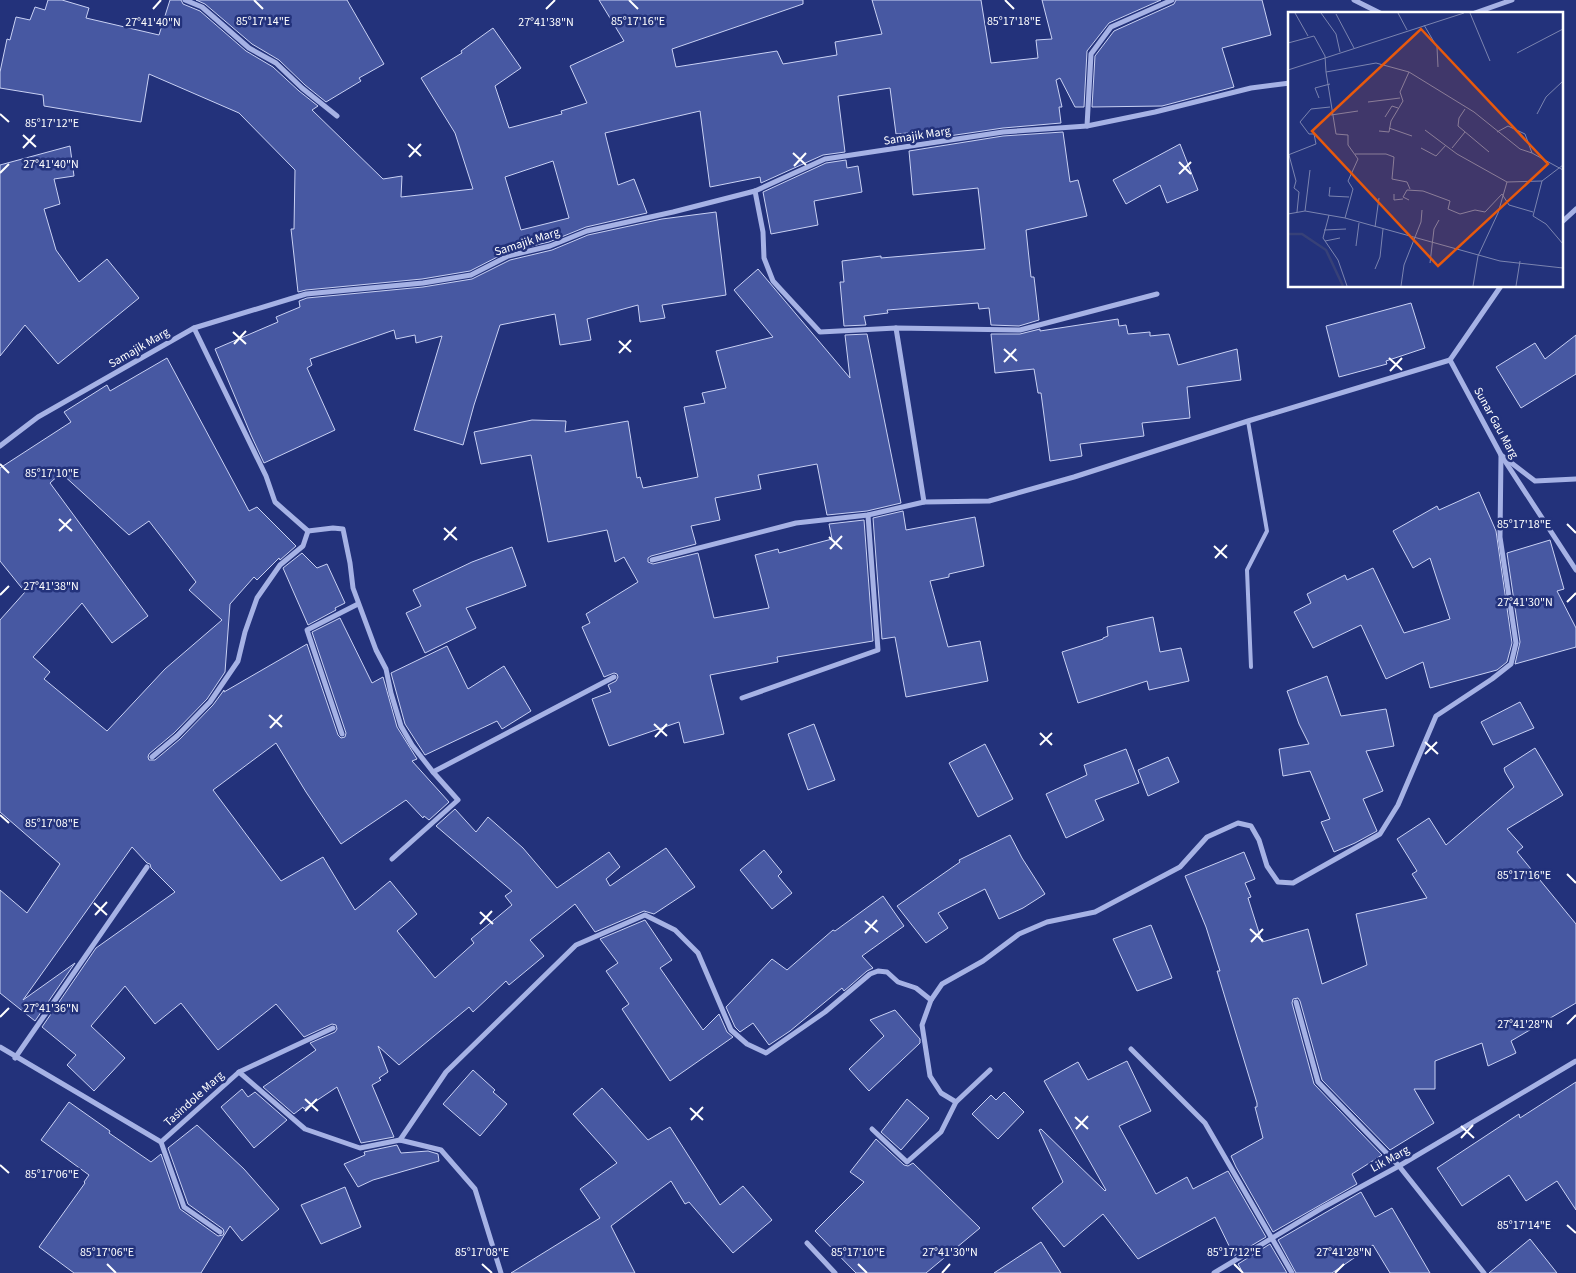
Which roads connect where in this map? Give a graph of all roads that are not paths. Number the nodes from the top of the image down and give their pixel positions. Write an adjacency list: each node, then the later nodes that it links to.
1 (185, 0): 8 (street)
2 (1172, 0): 9 (street)
3 (1354, 0): 5 (street)
4 (1512, 0): 6 (street)
5 (1378, 12)
6 (1478, 12)
7 (1288, 83): 9 (street, Samajik Marg)
8 (337, 116)
9 (1086, 126): 10 (street, Samajik Marg)
10 (755, 190): 15 (street, Samajik Marg); 16 (street)
11 (1576, 209): 12 (street)
12 (1564, 220)
13 (1500, 288): 17 (street)
14 (1157, 294): 16 (street)
15 (194, 328): 19 (street, Samajik Marg); 24 (street)
16 (896, 328): 22 (street)
17 (1450, 360): 18 (street); 20 (street, Sunar Gau Marg)
18 (1248, 421): 22 (street); 28 (lane)
19 (0, 446)
20 (1501, 455): 21 (street); 26 (street, Sunar Gau Marg); 36 (street)
21 (1576, 479)
22 (924, 502): 23 (street)
23 (868, 515): 25 (street); 30 (street)
24 (308, 531): 27 (street); 32 (street)
25 (652, 560)
26 (1576, 570)
27 (358, 604): 31 (street); 33 (street)
28 (1251, 667)
29 (614, 677): 33 (street)
30 (742, 698)
31 (342, 734)
32 (152, 758)
33 (433, 772): 34 (street)
34 (392, 859)
35 (147, 867): 41 (street)
36 (931, 1000): 45 (street); 47 (street)
37 (1296, 1002): 49 (street)
38 (333, 1028): 44 (street)
39 (0, 1047): 41 (street, Tasindole Marg)
40 (1131, 1049): 51 (street)
41 (15, 1058): 48 (street, Tasindole Marg)
42 (1576, 1061): 49 (street, Lik Marg)
43 (990, 1070): 45 (street)
44 (238, 1072): 47 (street, Tasindole Marg); 48 (street, Tasindole Marg)
45 (956, 1102): 46 (street)
46 (872, 1129)
47 (400, 1140): 53 (street, Tasindole Marg)
48 (161, 1142): 50 (street)
49 (1399, 1166): 51 (street, Lik Marg); 57 (street)
50 (220, 1232)
51 (1272, 1238): 55 (street, Lik Marg); 56 (street)
52 (807, 1243): 54 (street)
53 (501, 1273)
54 (835, 1273)
55 (1214, 1273)
56 (1292, 1273)
57 (1484, 1273)

